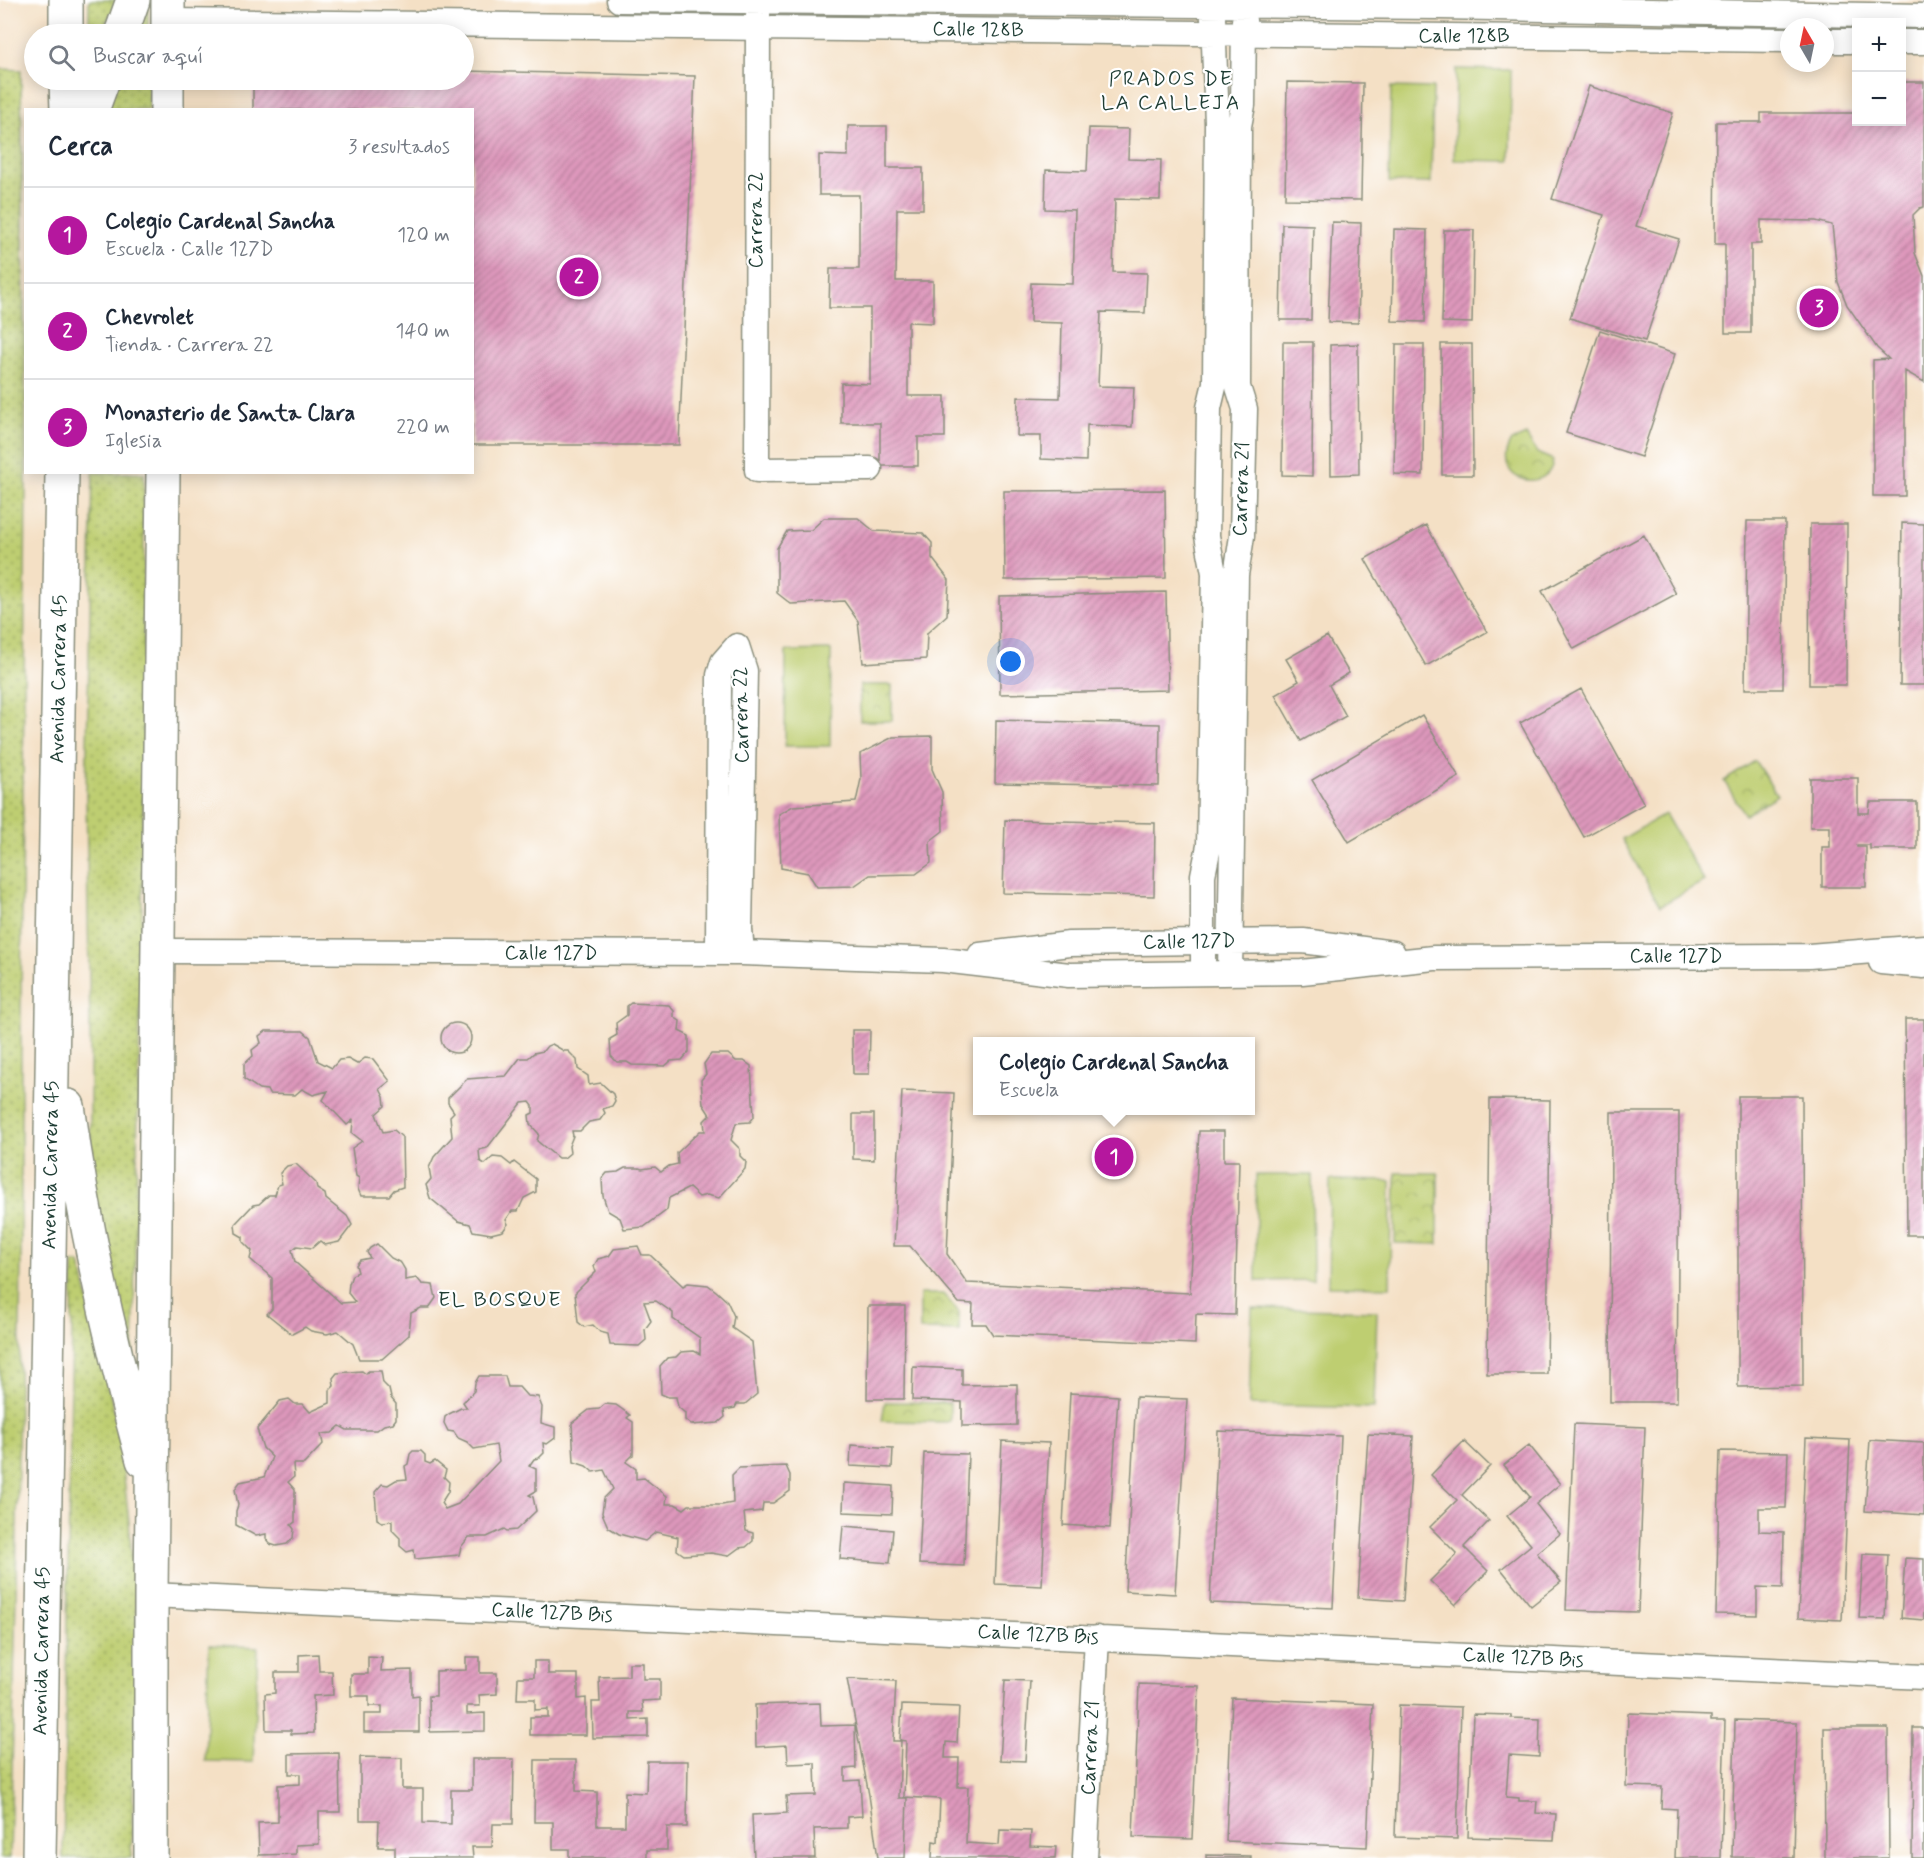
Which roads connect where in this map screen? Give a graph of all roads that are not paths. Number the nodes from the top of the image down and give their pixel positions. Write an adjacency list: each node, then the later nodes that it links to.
1 (66, 0): 10 (highway)
2 (133, 0): 11 (highway)
3 (619, 0): 4 (street, Calle 128B)
4 (758, 1): 5 (street, Calle 128B); 12 (street, Carrera 22)
5 (1212, 6): 6 (street, Calle 128B); 13 (street, Carrera 21)
6 (1244, 6): 7 (street, Calle 128B); 14 (street, Carrera 21)
7 (1637, 6): 8 (street, Calle 128B); 15 (street)
8 (1924, 16)
9 (168, 18): 12 (street, Calle 128B)
10 (66, 24)
11 (125, 24)
12 (757, 27): 13 (street, Calle 128B); 27 (street, Carrera 22)
13 (1213, 33): 14 (street, Calle 128B); 30 (street, Carrera 21)
14 (1244, 35): 15 (street, Calle 128B); 31 (street, Carrera 21)
15 (1638, 38): 16 (street, Calle 128B)
16 (1780, 40)
17 (1834, 41): 18 (street)
18 (1852, 41)
19 (1906, 42): 20 (street)
20 (1924, 42)
21 (66, 90): 24 (highway)
22 (99, 90): 25 (highway)
23 (167, 90): 26 (highway)
24 (67, 108)
25 (93, 108)
26 (167, 108)
27 (870, 469)
28 (63, 474): 41 (highway, Avenida Carrera 45)
29 (163, 474): 33 (highway)
30 (1203, 942): 31 (street, Calle 127D); 37 (street, Calle 127D); 39 (street, Carrera 21)
31 (1230, 942): 36 (street, Calle 127D); 40 (street, Carrera 21)
32 (1924, 947): 35 (street, Calle 127D)
33 (159, 951): 34 (street, Calle 127D); 42 (highway)
34 (730, 953): 34 (street, Carrera 22); 37 (street, Calle 127D)
35 (1809, 956): 36 (street, Calle 127D); 38 (street, Calle 127D)
36 (1434, 958): 40 (street, Calle 127D)
37 (943, 960): 39 (street, Calle 127D)
38 (1924, 966)
39 (1203, 973): 40 (street, Calle 127D)
40 (1230, 973)
41 (54, 1000): 42 (highway); 46 (highway, Avenida Carrera 45)
42 (153, 1500): 43 (highway)
43 (151, 1595): 44 (street, Calle 127B Bis); 47 (highway)
44 (1096, 1638): 45 (street, Calle 127B Bis); 48 (street, Carrera 21)
45 (1924, 1677)
46 (39, 1858)
47 (151, 1858)
48 (1085, 1858)

